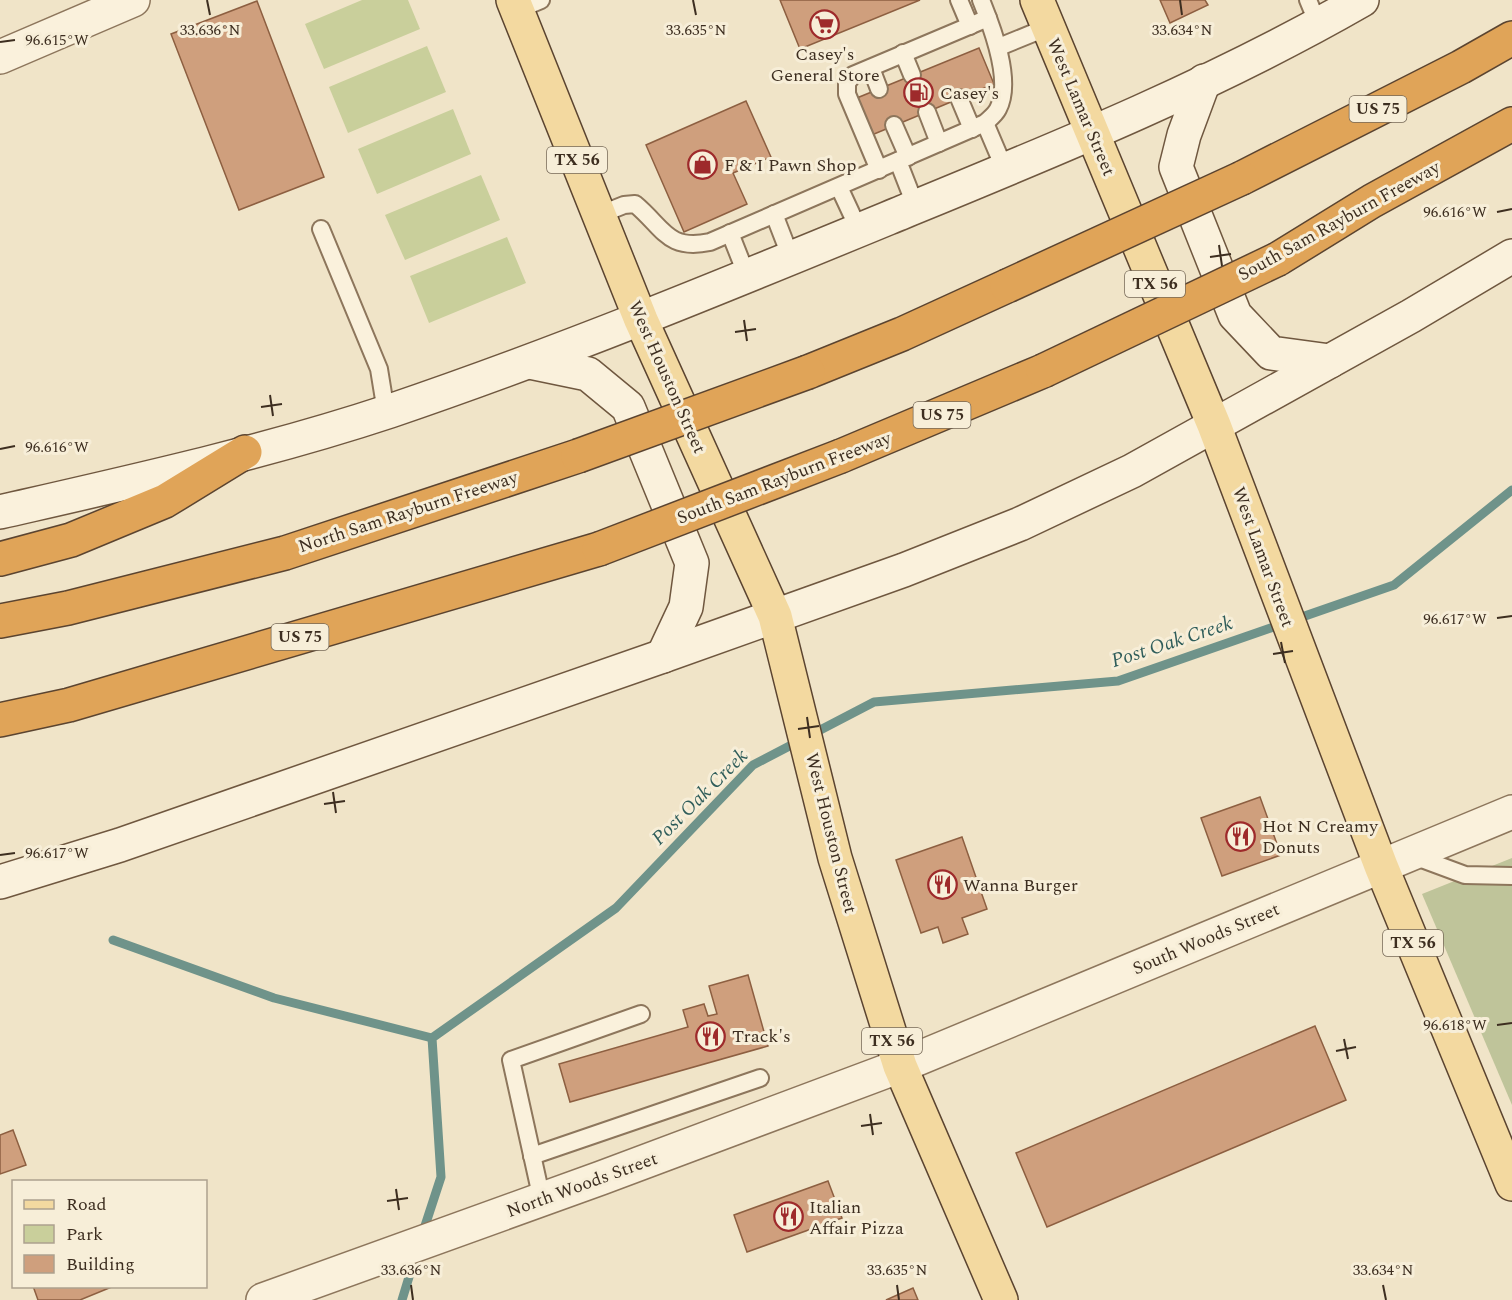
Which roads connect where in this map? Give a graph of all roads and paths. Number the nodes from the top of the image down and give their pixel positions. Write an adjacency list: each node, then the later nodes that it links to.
1 (133, 0): 13 (main road)
2 (959, 0): 9 (lane)
3 (981, 0): 8 (lane)
4 (1362, 0): 6 (main road)
5 (524, 3): 31 (main road, West Houston Street / TX 56)
6 (1313, 12): 16 (main road)
7 (1042, 13): 11 (lane); 23 (main road, West Lamar Street / TX 56)
8 (988, 18): 9 (lane); 11 (lane)
9 (970, 26): 12 (lane)
10 (1512, 38): 47 (highway, North Sam Rayburn Freeway / US 75, bridge)
11 (999, 47): 22 (lane)
12 (903, 54): 14 (lane); 15 (lane)
13 (0, 57)
14 (871, 68): 17 (lane); 26 (lane)
15 (912, 75)
16 (1204, 81): 23 (main road); 39 (main road)
17 (879, 89)
18 (959, 98): 22 (lane)
19 (927, 112): 24 (lane)
20 (1512, 124): 49 (highway, South Sam Rayburn Freeway / US 75, bridge)
21 (894, 125): 25 (lane)
22 (979, 126): 24 (lane); 27 (lane)
23 (1093, 134): 27 (main road); 42 (main road, West Lamar Street / TX 56)
24 (939, 143): 25 (lane)
25 (902, 159): 26 (lane); 29 (lane)
26 (879, 170): 28 (lane)
27 (1005, 170): 29 (main road)
28 (839, 187): 30 (lane); 33 (lane)
29 (916, 207): 33 (main road)
30 (774, 214): 34 (lane); 36 (lane)
31 (599, 215): 34 (lane); 38 (main road, West Houston Street / TX 56)
32 (321, 230): 41 (lane)
33 (859, 230): 36 (main road)
34 (730, 233): 37 (lane)
35 (1512, 256): 39 (main road)
36 (791, 258): 37 (main road)
37 (747, 276): 38 (main road)
38 (641, 320): 40 (main road); 46 (main road, West Houston Street / TX 56)
39 (1330, 361): 42 (main road)
40 (530, 362): 41 (main road); 48 (main road)
41 (386, 412): 43 (main road)
42 (1214, 425): 46 (main road); 51 (main road, West Lamar Street / TX 56)
43 (245, 452): 44 (main road); 45 (highway)
44 (0, 512)
45 (0, 559)
46 (775, 616): 48 (main road); 55 (main road, West Houston Street / TX 56)
47 (0, 621)
48 (663, 656): 53 (main road)
49 (0, 720)
50 (1512, 813): 51 (main road, South Woods Street)
51 (1396, 860): 52 (lane); 55 (main road, South Woods Street); 58 (main road, West Lamar Street / TX 56)
52 (1512, 876)
53 (0, 882)
54 (641, 1014): 57 (lane)
55 (900, 1066): 59 (main road, North Woods Street); 61 (main road, West Houston Street / TX 56)
56 (760, 1078): 57 (lane)
57 (532, 1156): 59 (lane)
58 (1512, 1184)
59 (542, 1200): 60 (main road, North Woods Street)
60 (263, 1300)
61 (1000, 1300)

